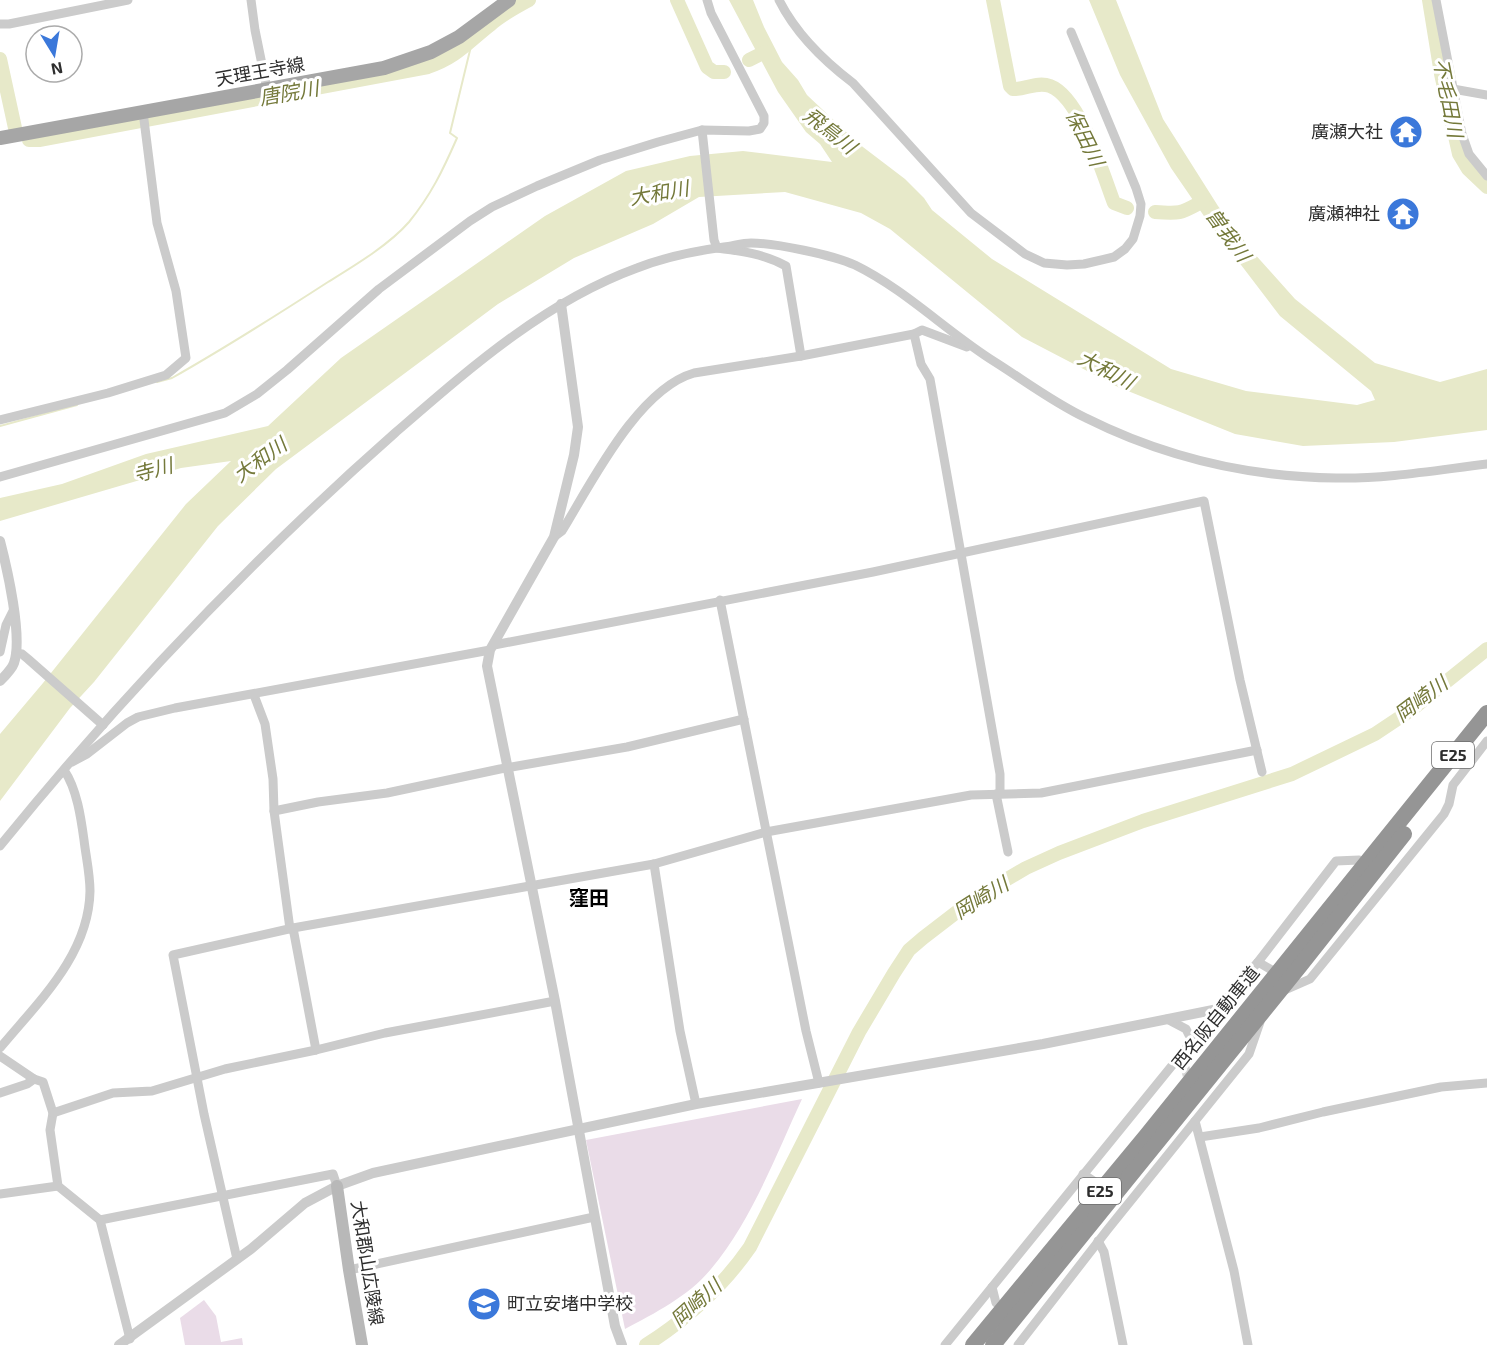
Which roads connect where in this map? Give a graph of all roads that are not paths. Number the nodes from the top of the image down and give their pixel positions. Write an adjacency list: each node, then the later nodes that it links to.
1 (128, 0): 7 (street)
2 (251, 0): 9 (street)
3 (509, 0): 9 (main road, 天理王寺線)
4 (707, 0): 13 (street)
5 (779, 0): 8 (street)
6 (1436, 0): 10 (street)
7 (0, 24)
8 (1071, 32)
9 (267, 89): 12 (main road, 天理王寺線)
10 (1453, 89): 11 (street); 15 (street)
11 (1487, 95)
12 (143, 112): 14 (main road, 天理王寺線); 21 (street)
13 (702, 130): 16 (street); 23 (street)
14 (0, 138)
15 (1487, 176)
16 (716, 244): 17 (street); 19 (street); 20 (street)
17 (561, 304): 24 (street); 36 (street)
18 (914, 334): 19 (street); 20 (street); 26 (street)
19 (801, 356): 24 (street)
20 (989, 358): 22 (street)
21 (0, 420)
22 (1487, 464)
23 (0, 477)
24 (554, 537): 29 (street)
25 (0, 541): 28 (street)
26 (962, 552): 27 (street); 39 (street); 43 (street)
27 (720, 600): 29 (street); 35 (street)
28 (13, 611): 30 (street); 31 (street)
29 (492, 647): 33 (street); 41 (street)
30 (0, 652)
31 (16, 653): 32 (street); 36 (street)
32 (0, 681)
33 (255, 695): 40 (street); 45 (street)
34 (1487, 713): 44 (highway, 西名阪自動車道 / E25)
35 (744, 719): 41 (street); 46 (street)
36 (101, 723): 40 (street)
37 (1487, 730): 44 (highway, 西名阪自動車道 / E25)
38 (1487, 741): 48 (street)
39 (1257, 750): 42 (street); 43 (street)
40 (67, 766): 47 (street); 62 (street)
41 (509, 768): 45 (street); 53 (street)
42 (1262, 772)
43 (998, 794): 46 (street); 49 (street)
44 (1423, 801): 60 (highway, 西名阪自動車道 / E25)
45 (274, 812): 54 (street)
46 (766, 832): 52 (street); 69 (street)
47 (0, 846)
48 (1414, 851): 50 (street); 56 (street)
49 (1008, 852)
50 (1400, 853)
51 (1359, 860): 55 (street)
52 (654, 864): 53 (street); 72 (street)
53 (532, 885): 54 (street); 57 (street)
54 (292, 929): 63 (street); 67 (street)
55 (1258, 962): 56 (street); 58 (street)
56 (1298, 985): 74 (street)
57 (555, 1001): 63 (street); 75 (street)
58 (1218, 1009): 59 (street); 61 (street)
59 (1167, 1019): 61 (street); 69 (street)
60 (1232, 1039): 91 (highway, 西名阪自動車道 / E25); 96 (highway, 西名阪自動車道 / E25)
61 (1189, 1046): 65 (street)
62 (0, 1048)
63 (316, 1050): 67 (street)
64 (0, 1056): 68 (street)
65 (1177, 1060): 66 (street); 77 (street)
66 (1185, 1067)
67 (198, 1078): 73 (street); 82 (street)
68 (34, 1079): 71 (street); 73 (street)
69 (819, 1083): 72 (street)
70 (1487, 1083): 76 (street)
71 (0, 1093)
72 (696, 1104): 75 (street)
73 (53, 1113): 79 (street)
74 (1197, 1115): 76 (street); 85 (street)
75 (578, 1129): 80 (street); 83 (street)
76 (1200, 1137): 99 (street)
77 (1083, 1174): 78 (street); 88 (street)
78 (1095, 1182)
79 (58, 1186): 81 (street); 84 (street)
80 (337, 1186): 82 (street); 86 (street); 87 (main road, 大和郡山広陵線)
81 (0, 1194)
82 (224, 1195): 84 (street); 86 (street)
83 (594, 1217): 87 (street); 94 (street)
84 (100, 1220): 90 (street)
85 (1098, 1241): 97 (street); 98 (street)
86 (237, 1259): 90 (street)
87 (349, 1270): 93 (main road, 大和郡山広陵線)
88 (992, 1287): 89 (street); 95 (street)
89 (996, 1303)
90 (130, 1339): 92 (street)
91 (1001, 1344)
92 (120, 1345)
93 (362, 1345)
94 (622, 1345)
95 (945, 1345)
96 (973, 1345)
97 (1018, 1345)
98 (1123, 1345)
99 (1248, 1345)

